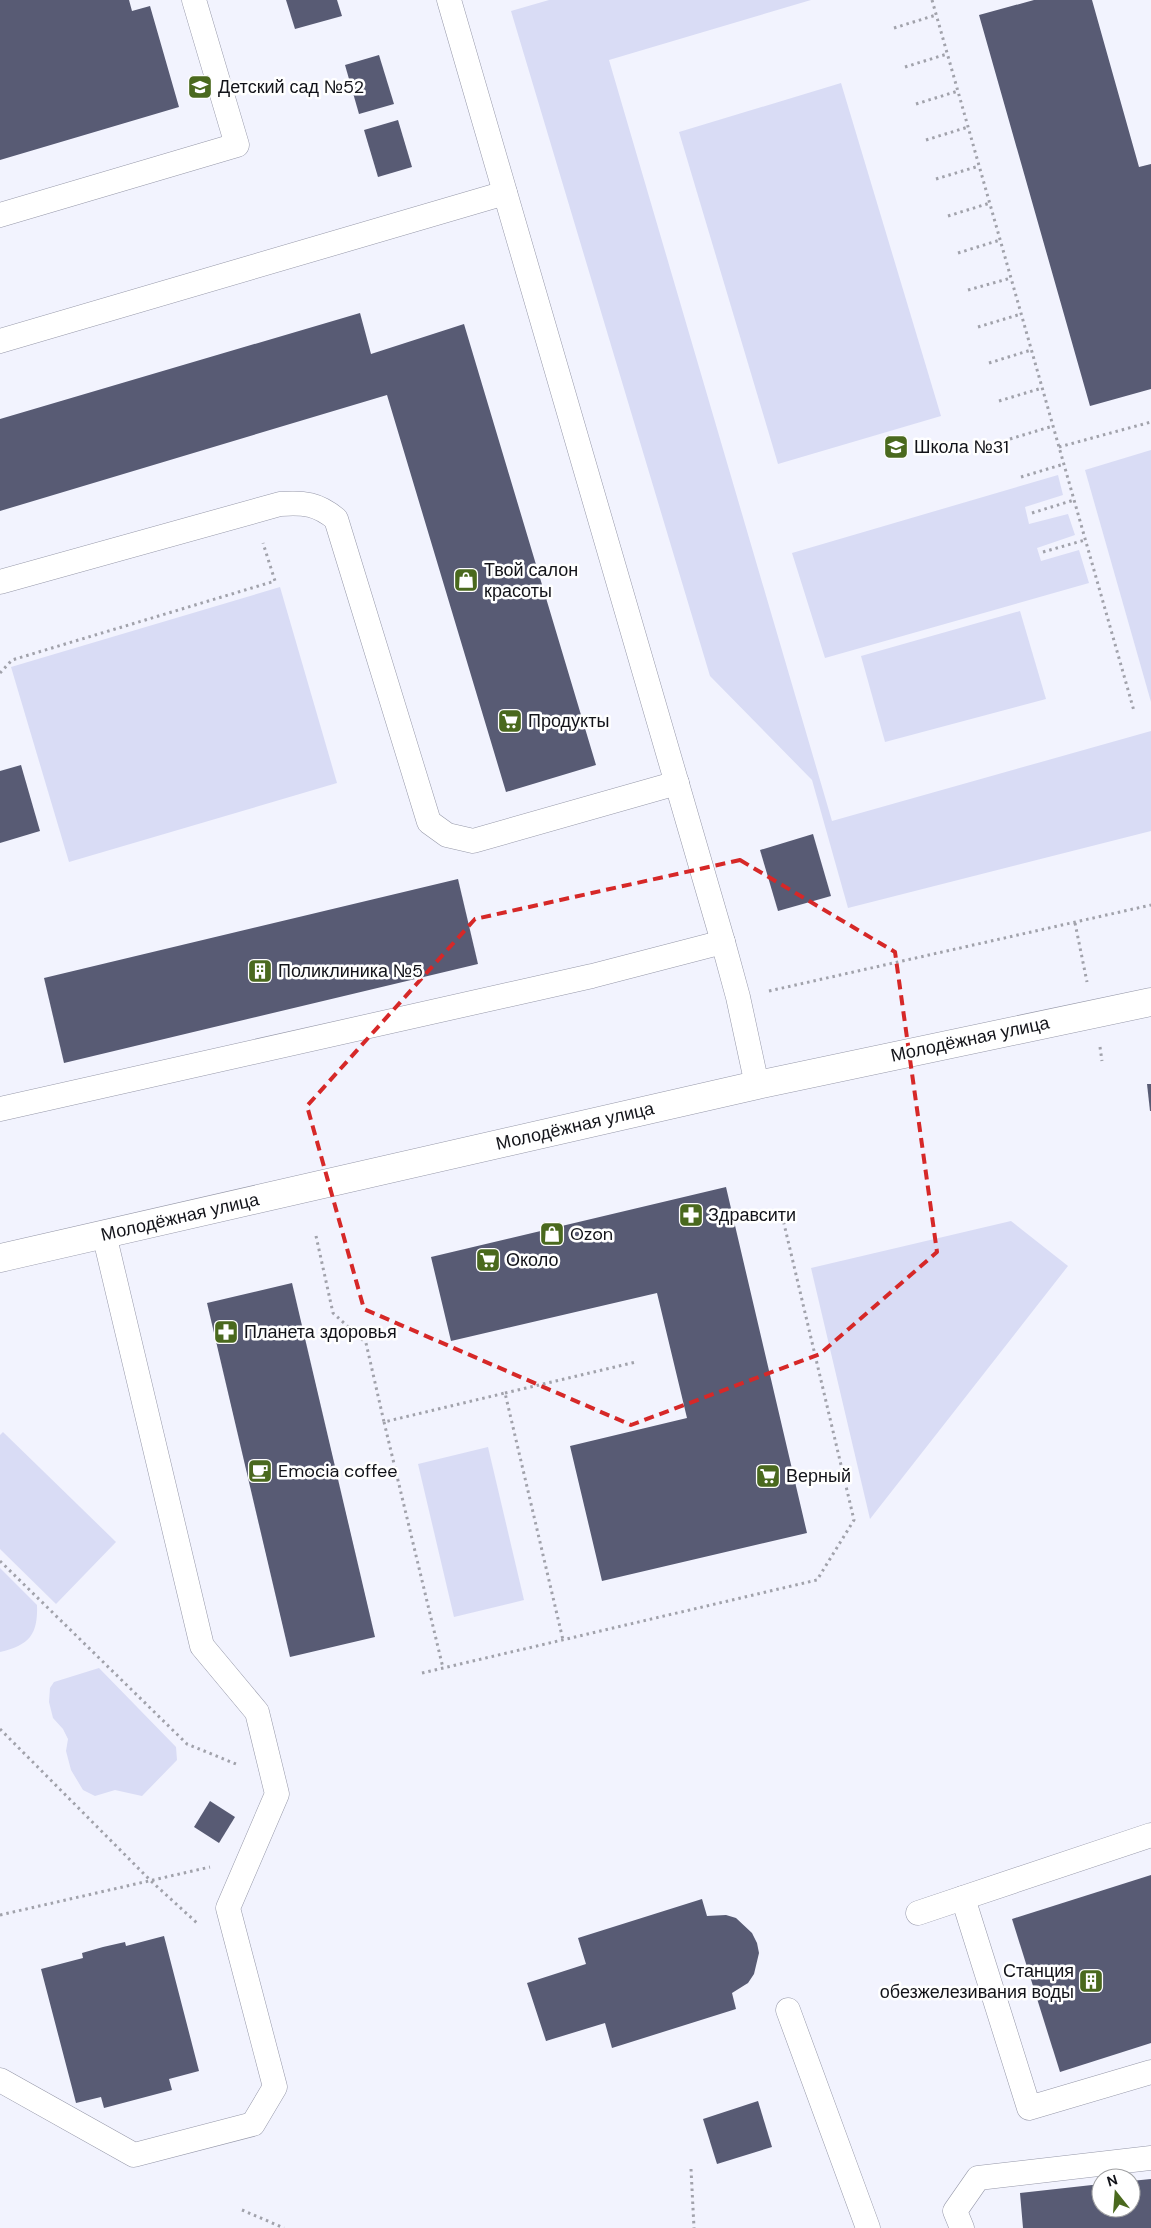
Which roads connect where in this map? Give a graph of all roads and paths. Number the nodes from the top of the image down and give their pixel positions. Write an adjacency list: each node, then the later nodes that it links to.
1 (194, 0): 16 (lane)
2 (449, 0): 14 (lane)
3 (932, 0): 4 (path)
4 (936, 15): 5 (path); 6 (path)
5 (894, 28)
6 (947, 54): 7 (path); 8 (path)
7 (905, 67)
8 (958, 91): 9 (path); 10 (path)
9 (916, 104)
10 (968, 127): 11 (path); 12 (path)
11 (926, 140)
12 (979, 166): 13 (path); 15 (path)
13 (936, 179)
14 (505, 193): 24 (lane); 43 (lane)
15 (990, 203): 17 (path); 18 (path)
16 (0, 215)
17 (948, 216)
18 (1000, 240): 19 (path); 20 (path)
19 (958, 253)
20 (1011, 278): 21 (path); 22 (path)
21 (968, 290)
22 (1021, 314): 23 (path); 25 (path)
23 (978, 327)
24 (0, 341)
25 (1031, 350): 26 (path); 27 (path)
26 (989, 363)
27 (1042, 388): 28 (path); 30 (path)
28 (1000, 401)
29 (1151, 422): 32 (path)
30 (1053, 426): 31 (path); 32 (path)
31 (1010, 439)
32 (1059, 447): 33 (path)
33 (1064, 464): 34 (path); 35 (path)
34 (1021, 477)
35 (1074, 500): 37 (path); 38 (path)
36 (254, 511): 40 (lane); 41 (path); 43 (lane)
37 (1032, 513)
38 (1085, 540): 39 (path); 42 (path)
39 (1043, 552)
40 (0, 582)
41 (0, 672)
42 (1134, 711)
43 (677, 783): 45 (lane)
44 (1151, 905): 46 (path)
45 (723, 942): 46 (lane); 49 (lane)
46 (738, 997): 48 (lane)
47 (1151, 1002): 48 (street, Молодёжная улица)
48 (758, 1084): 51 (street, Молодёжная улица)
49 (1, 1105)
50 (781, 1211): 58 (path)
51 (104, 1234): 53 (street, Молодёжная улица); 62 (lane)
52 (316, 1236): 56 (path)
53 (0, 1258)
54 (636, 1362): 55 (path)
55 (505, 1393): 56 (path); 58 (path)
56 (384, 1422): 59 (path)
57 (0, 1561): 62 (path)
58 (563, 1640): 59 (path)
59 (443, 1668): 60 (path)
60 (422, 1673)
61 (0, 1729): 65 (path)
62 (273, 1779): 64 (lane)
63 (1151, 1835): 66 (lane)
64 (250, 1858): 65 (path); 72 (lane)
65 (151, 1881): 68 (path); 69 (path)
66 (963, 1898): 67 (lane); 71 (lane)
67 (918, 1913)
68 (0, 1915)
69 (200, 1926)
70 (788, 2010): 78 (lane)
71 (1151, 2072)
72 (0, 2080)
73 (1151, 2158): 79 (lane)
74 (691, 2169): 77 (path)
75 (242, 2210): 76 (path)
76 (284, 2228)
77 (694, 2228)
78 (868, 2228)
79 (962, 2228)

